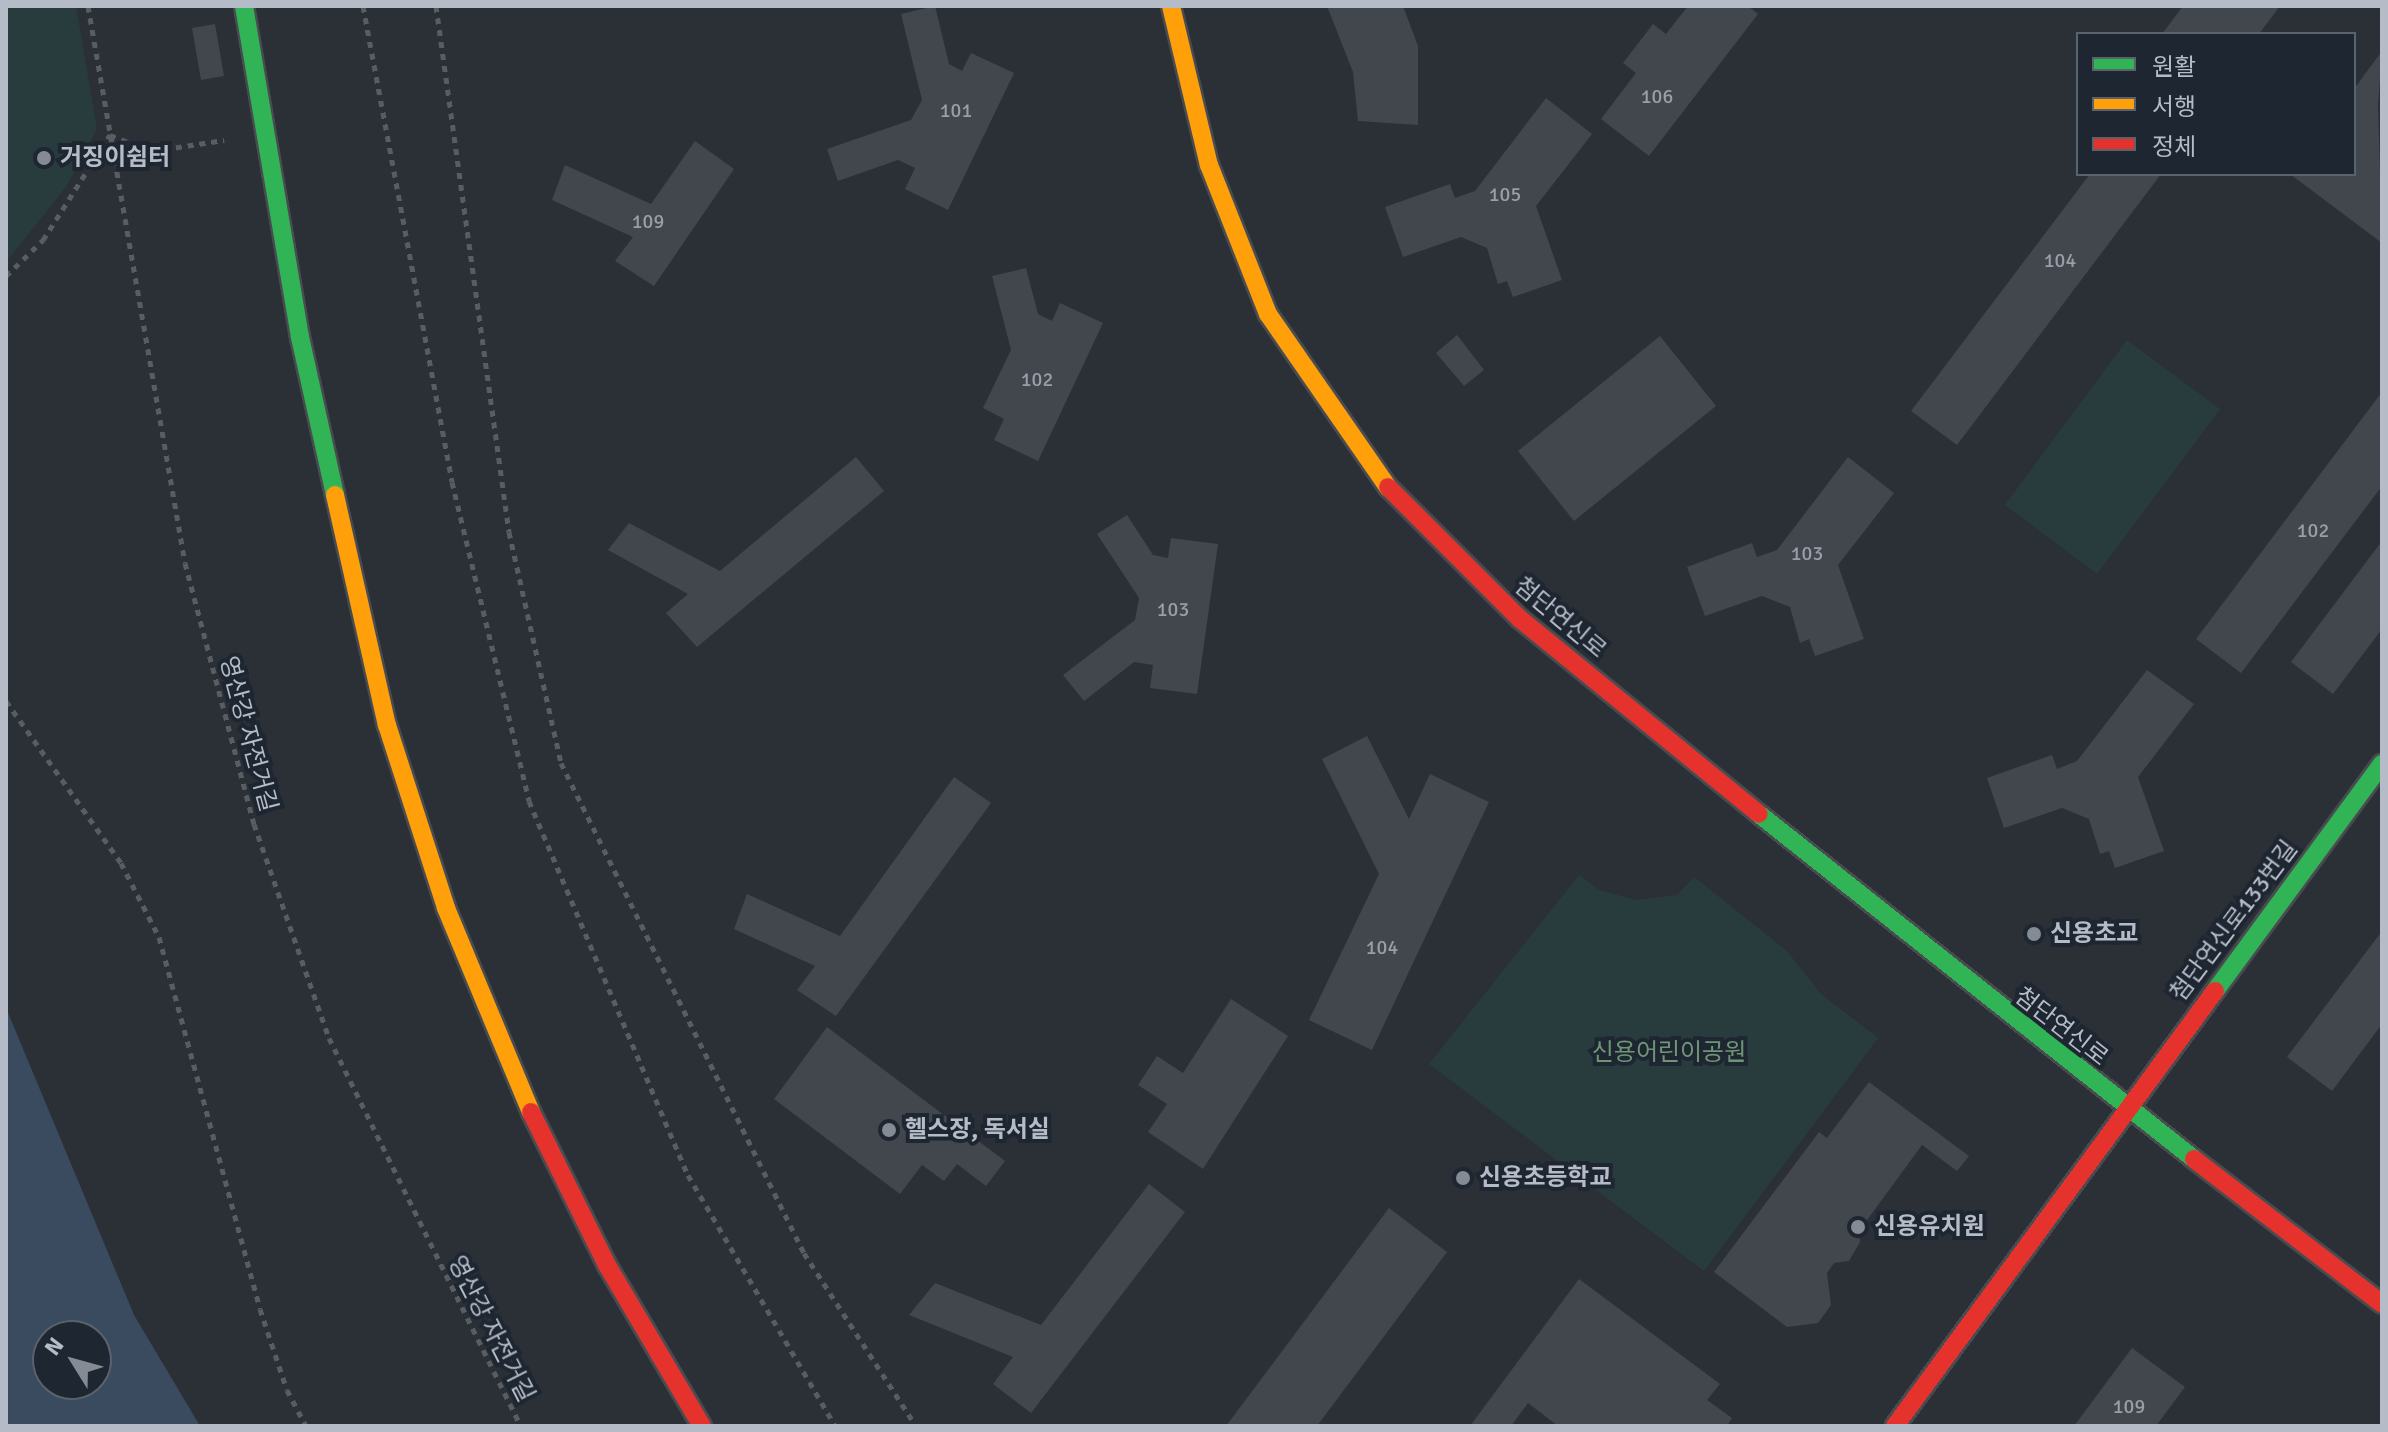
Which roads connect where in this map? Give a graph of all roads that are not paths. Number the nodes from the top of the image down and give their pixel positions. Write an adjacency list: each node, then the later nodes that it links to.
1 (244, 6): 6 (street)
2 (1171, 6): 4 (street, 첨단연신로)
3 (2382, 764): 4 (street, 첨단연신로133번길)
4 (2127, 1109): 5 (street, 첨단연신로); 7 (street)
5 (2382, 1304)
6 (702, 1426)
7 (1895, 1426)

